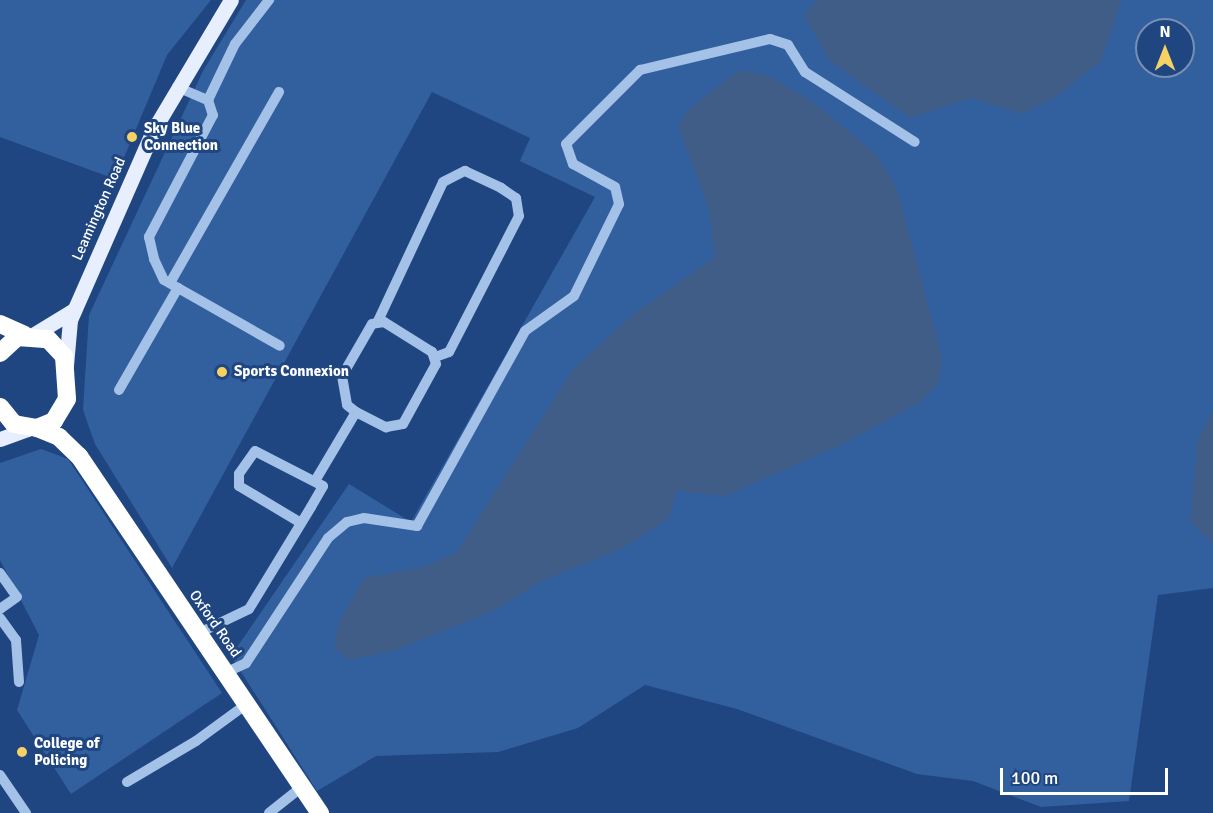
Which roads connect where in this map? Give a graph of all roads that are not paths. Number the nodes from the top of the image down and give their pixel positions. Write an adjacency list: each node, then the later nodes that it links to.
1 (231, 0): 3 (main road, Leamington Road)
2 (269, 0): 5 (lane)
3 (177, 87): 5 (lane); 8 (main road, Leamington Road)
4 (279, 92): 7 (lane)
5 (208, 100): 7 (lane)
6 (915, 141): 29 (lane)
7 (174, 286): 12 (lane); 16 (lane)
8 (74, 310): 11 (main road); 15 (main road, Leamington Road)
9 (378, 321): 14 (lane); 14 (lane); 19 (lane)
10 (0, 324): 11 (highway)
11 (29, 335): 13 (highway); 15 (highway)
12 (280, 346)
13 (0, 353)
14 (435, 357): 19 (lane)
15 (66, 364): 17 (highway, Oxford Road)
16 (119, 390)
17 (67, 399): 20 (highway); 22 (highway, Oxford Road)
18 (0, 407): 20 (highway, Oxford Road)
19 (356, 412): 23 (lane)
20 (32, 429): 21 (main road); 22 (highway, Oxford Road)
21 (0, 439)
22 (79, 456): 28 (highway, Oxford Road)
23 (319, 484): 24 (lane); 24 (lane)
24 (301, 523): 28 (lane)
25 (0, 573): 26 (lane)
26 (0, 609)
27 (0, 618): 30 (lane)
28 (199, 633): 29 (highway, Oxford Road)
29 (227, 672): 31 (highway, Oxford Road)
30 (19, 682)
31 (248, 703): 33 (lane); 34 (highway, Oxford Road)
32 (0, 775): 35 (lane)
33 (127, 782)
34 (303, 786): 36 (lane); 37 (highway, Oxford Road)
35 (26, 813)
36 (269, 813)
37 (321, 813)

